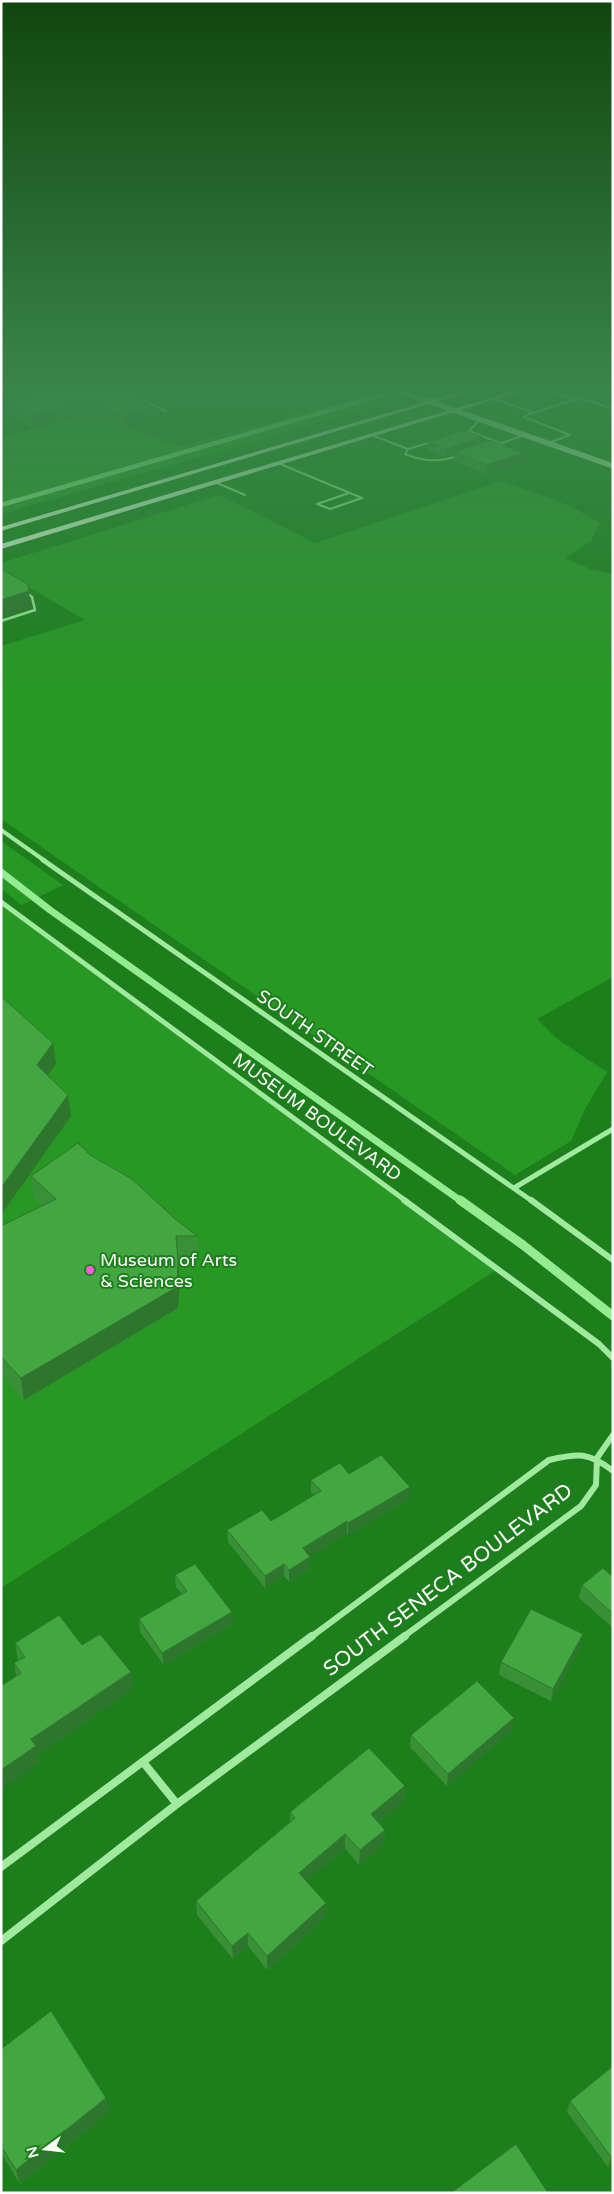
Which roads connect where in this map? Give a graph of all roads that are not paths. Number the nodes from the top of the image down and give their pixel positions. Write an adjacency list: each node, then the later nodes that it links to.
1 (139, 488): 7 (main road)
2 (199, 488): 8 (main road)
3 (230, 488): 6 (lane)
4 (338, 488): 5 (lane)
5 (349, 493): 5 (lane)
6 (245, 495)
7 (1, 529)
8 (1, 547)
9 (24, 592): 10 (lane)
10 (1, 621)
11 (1, 830): 14 (street, SOUTH STREET)
12 (1, 902): 16 (street, MUSEUM BOULEVARD)
13 (613, 1129): 14 (street)
14 (514, 1188): 15 (street, SOUTH STREET)
15 (613, 1260)
16 (613, 1358)
17 (613, 1435): 18 (street)
18 (597, 1458): 19 (street); 20 (street, SOUTH SENECA BOULEVARD); 21 (street, SOUTH SENECA BOULEVARD)
19 (613, 1471)
20 (143, 1762): 21 (street); 22 (street, SOUTH SENECA BOULEVARD)
21 (178, 1804): 23 (street, SOUTH SENECA BOULEVARD)
22 (1, 1867)
23 (1, 1941)

